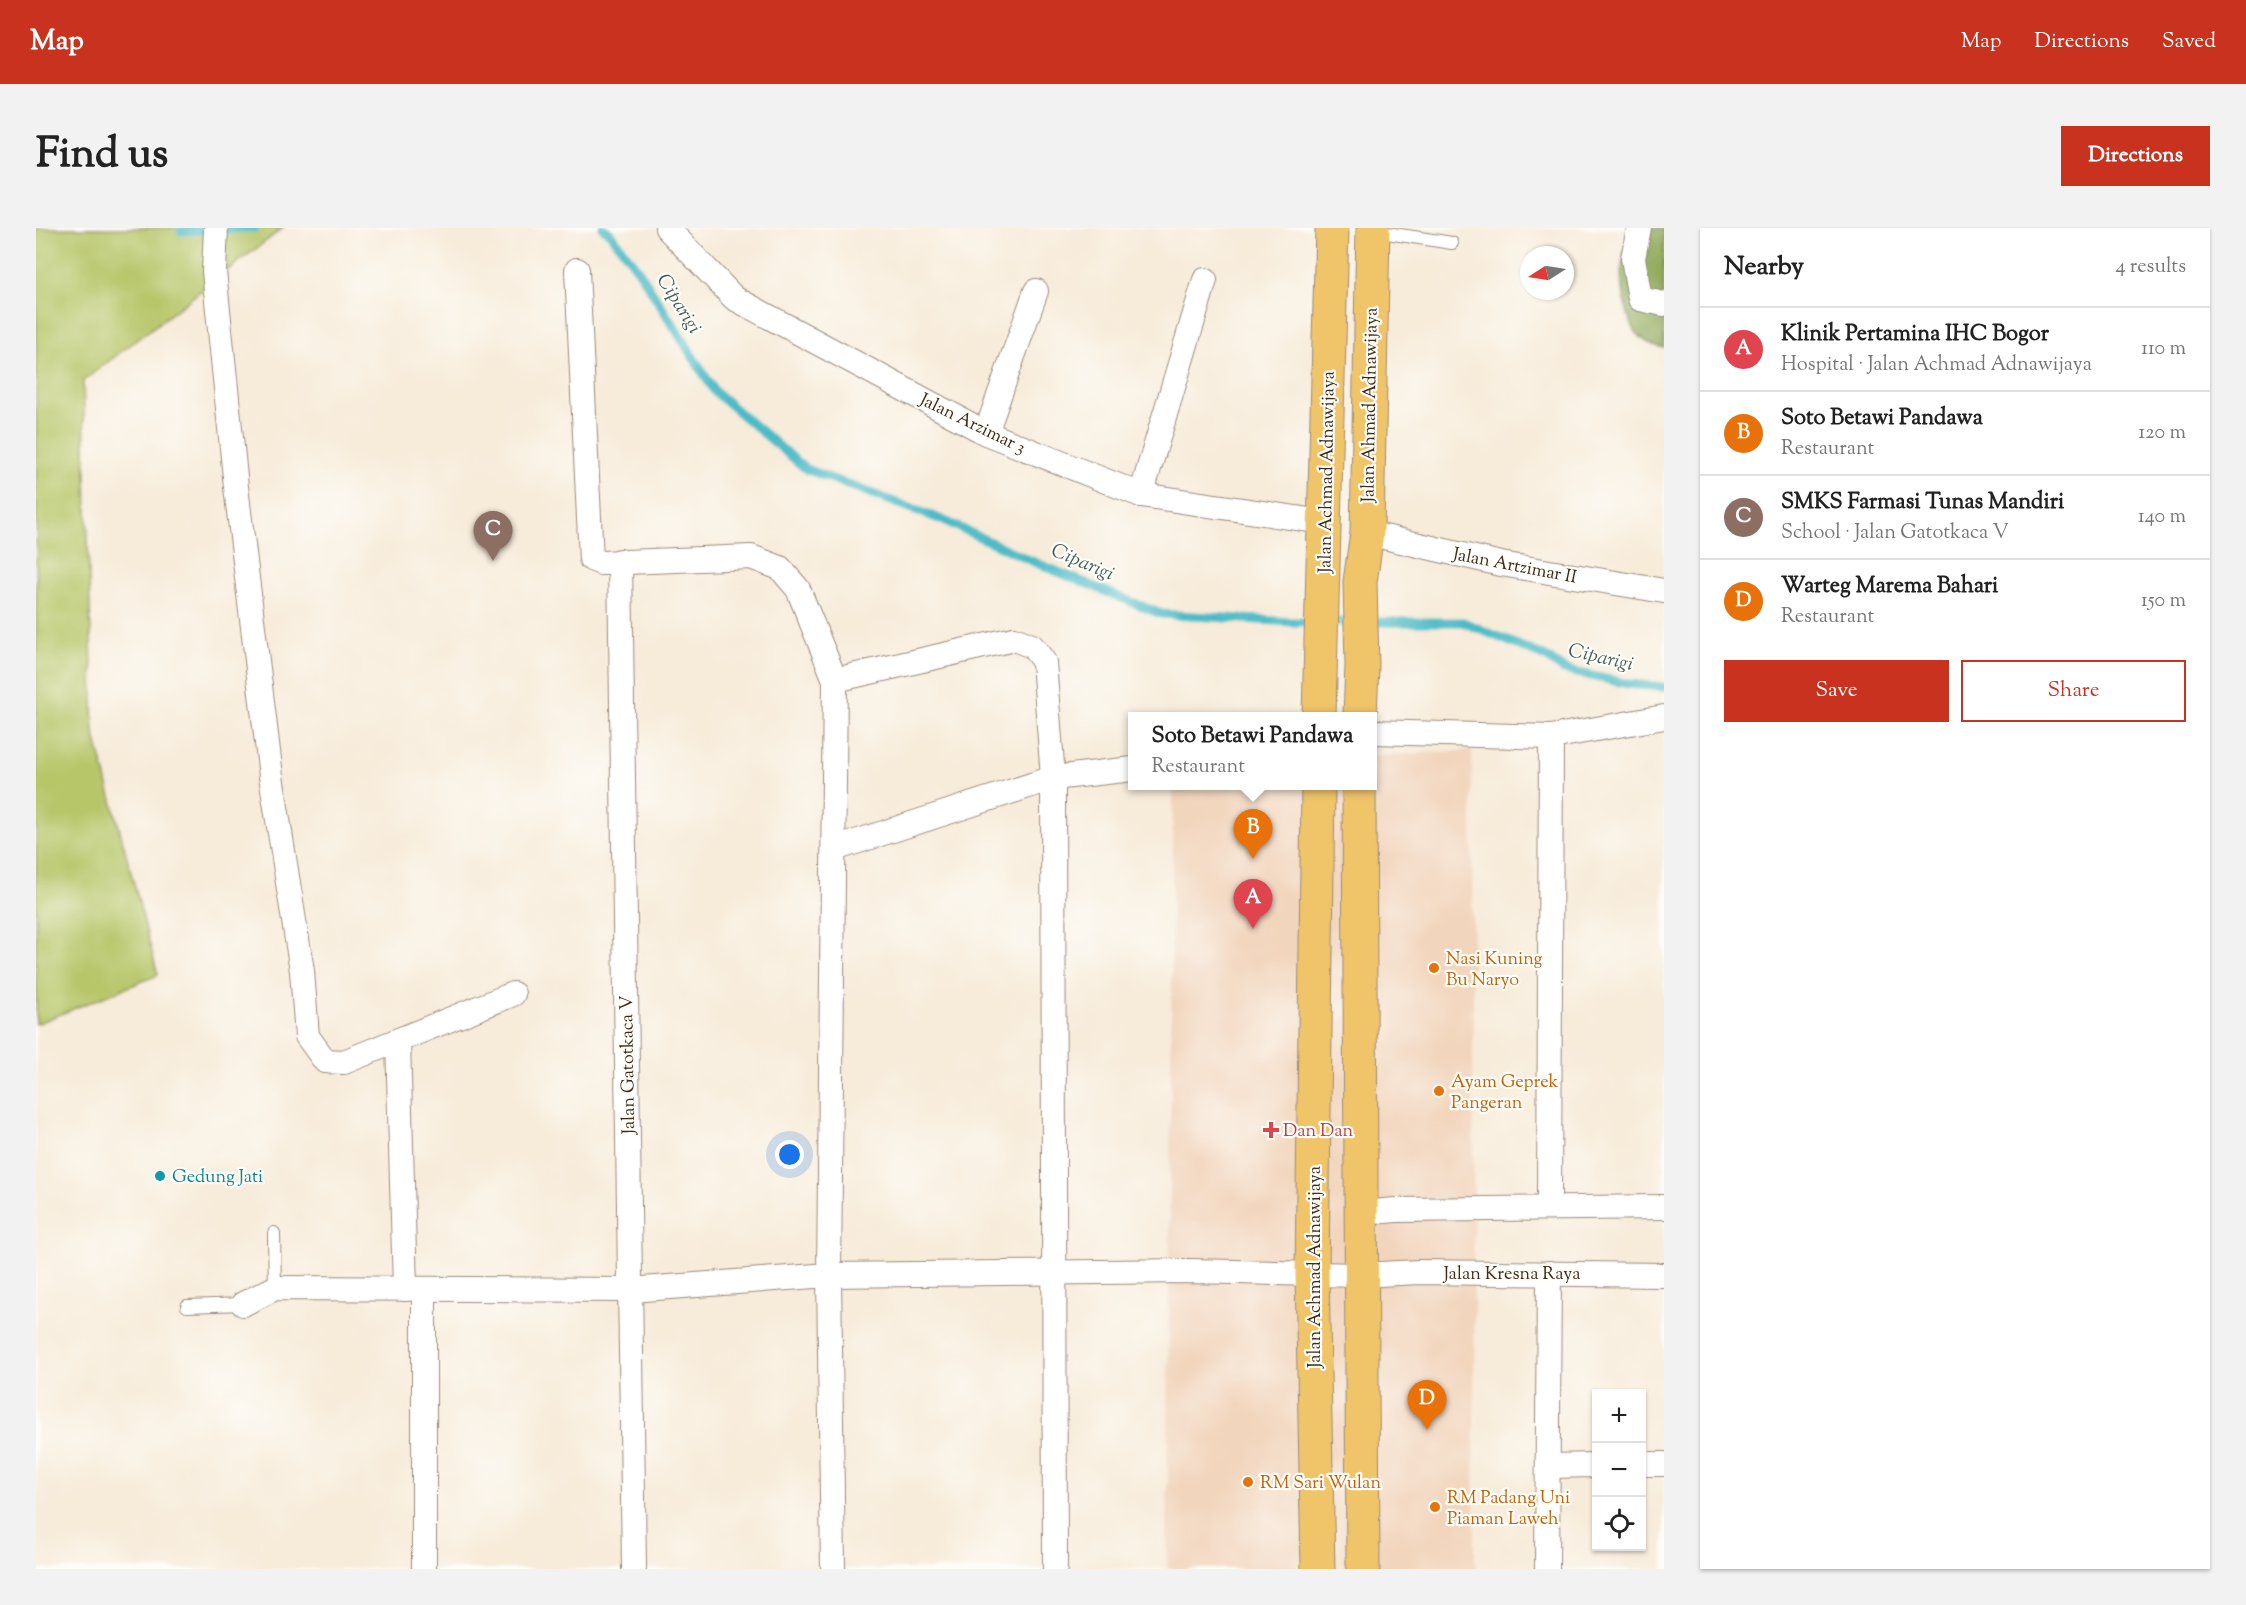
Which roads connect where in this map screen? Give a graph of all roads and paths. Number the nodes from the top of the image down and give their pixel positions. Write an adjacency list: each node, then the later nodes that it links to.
1 (216, 228): 30 (street)
2 (667, 228): 11 (street, Jalan Arzimar 3)
3 (1332, 228): 13 (main road, Jalan Achmad Adnawijaya)
4 (1639, 228): 10 (street)
5 (1373, 230): 6 (lane); 14 (main road, Jalan Ahmad Adnawijaya)
6 (1452, 243)
7 (577, 270): 15 (street)
8 (1205, 280): 12 (street)
9 (1036, 291): 11 (street)
10 (1664, 304)
11 (986, 433): 12 (street, Jalan Arzimar 3)
12 (1141, 495): 13 (street, Jalan Arzimar 3)
13 (1323, 522): 16 (main road, Jalan Achmad Adnawijaya)
14 (1364, 557): 16 (main road); 17 (street, Jalan Artzimar II); 20 (main road, Jalan Achmad Adnawijaya)
15 (620, 561): 18 (street); 43 (street, Jalan Gatotkaca V)
16 (1324, 569): 19 (main road, Jalan Achmad Adnawijaya)
17 (1664, 591)
18 (835, 680): 25 (street); 28 (street)
19 (1319, 712)
20 (1360, 712)
21 (1664, 717): 23 (street)
22 (1377, 732): 23 (street)
23 (1551, 737): 31 (street)
24 (1128, 770): 25 (street)
25 (1053, 778): 28 (street); 35 (street)
26 (1318, 790): 37 (main road, Jalan Achmad Adnawijaya)
27 (1359, 790): 33 (main road)
28 (834, 849): 38 (street)
29 (513, 994): 30 (street)
30 (398, 1041): 42 (street)
31 (1549, 1207): 32 (street); 33 (street)
32 (1664, 1207)
33 (1360, 1214): 39 (main road)
34 (274, 1233): 41 (lane)
35 (1056, 1273): 37 (street, Jalan Kresna Raya); 38 (street, Jalan Kresna Raya); 53 (street)
36 (1549, 1273): 39 (street, Jalan Kresna Raya); 40 (street, Jalan Kresna Raya); 49 (street)
37 (1312, 1274): 39 (street, Jalan Kresna Raya); 54 (main road, Jalan Achmad Adnawijaya)
38 (829, 1275): 43 (street, Jalan Kresna Raya); 52 (street)
39 (1360, 1275): 55 (main road)
40 (1664, 1275)
41 (275, 1288): 42 (street, Jalan Kresna Raya); 44 (street)
42 (414, 1289): 43 (street, Jalan Kresna Raya); 50 (street)
43 (630, 1290): 51 (street, Jalan Gatotkaca V)
44 (243, 1304): 45 (lane)
45 (188, 1306)
46 (1646, 1464): 47 (street)
47 (1664, 1464)
48 (1592, 1465): 49 (street)
49 (1549, 1466): 56 (street)
50 (424, 1569)
51 (634, 1569)
52 (832, 1569)
53 (1055, 1569)
54 (1317, 1569)
55 (1363, 1569)
56 (1547, 1569)

